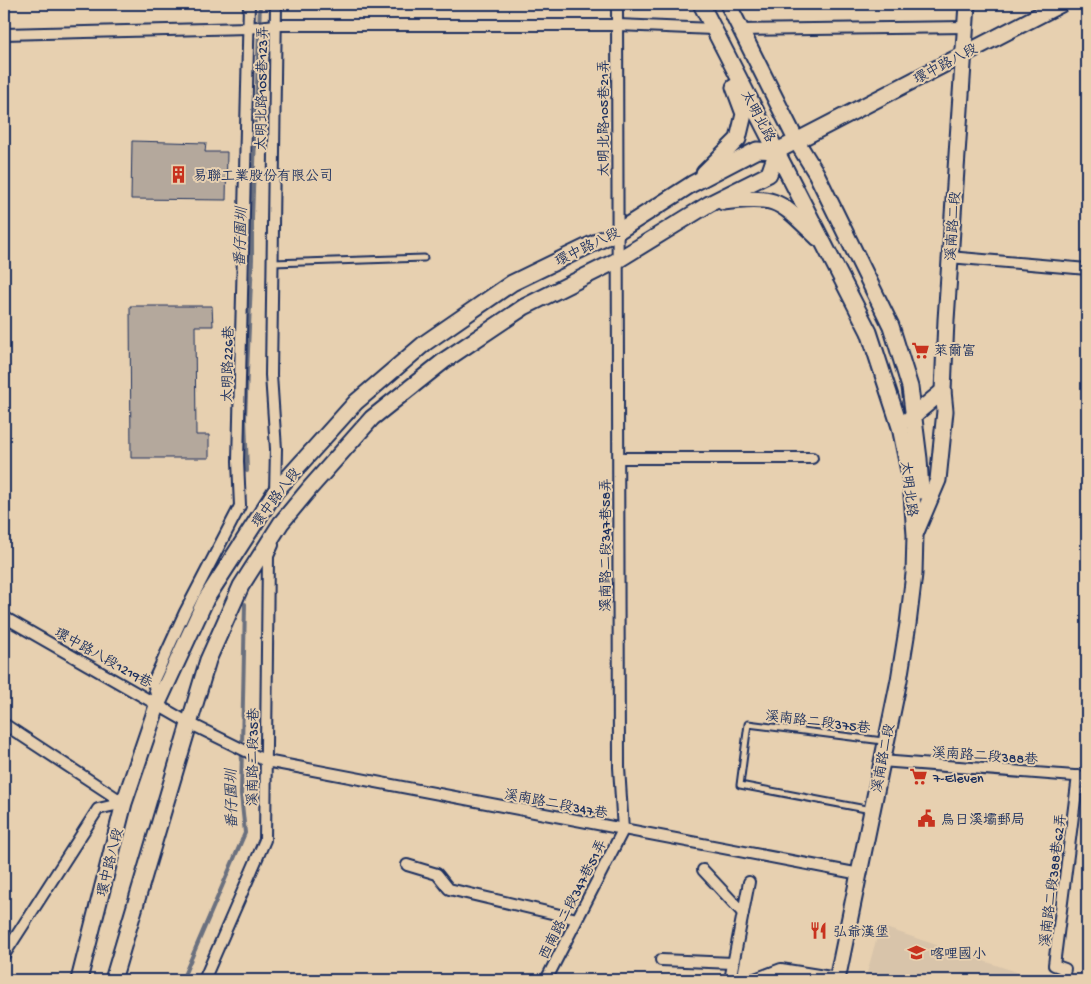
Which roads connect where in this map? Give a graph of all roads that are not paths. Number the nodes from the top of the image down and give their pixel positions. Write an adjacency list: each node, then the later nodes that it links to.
1 (249, 4): 11 (street, 太明路226巷)
2 (276, 4): 8 (street, 太明北路105巷123弄)
3 (617, 4): 9 (street, 太明北路105巷21弄)
4 (701, 4): 13 (street, 太明北路)
5 (728, 4): 12 (street, 太明北路)
6 (967, 4): 10 (street, 溪南路二段)
7 (1061, 4): 15 (street, 環中路八段)
8 (276, 25): 9 (street); 11 (street); 25 (street, 太明北路105巷123弄)
9 (618, 25): 13 (street); 20 (street, 太明北路105巷21弄)
10 (966, 27): 12 (street); 15 (street, 溪南路二段)
11 (248, 28): 14 (street); 36 (street, 太明路226巷)
12 (741, 30): 16 (street, 太明北路)
13 (714, 31): 17 (street, 太明北路); 18 (street, 環中路八段)
14 (4, 34)
15 (964, 53): 16 (street, 環中路八段); 22 (street, 溪南路二段)
16 (797, 142): 17 (street, 環中路八段); 28 (street, 太明北路)
17 (777, 151): 18 (street, 環中路八段); 19 (street, 環中路八段); 21 (street, 太明北路)
18 (692, 184): 20 (street, 環中路八段)
19 (709, 204): 21 (street, 環中路八段); 24 (street, 環中路八段)
20 (617, 232): 24 (street, 太明北路105巷21弄); 32 (street, 環中路八段)
21 (826, 246): 29 (street, 太明北路)
22 (949, 257): 26 (street); 27 (street, 溪南路二段)
23 (424, 258): 25 (lane)
24 (618, 260): 30 (street, 溪南路二段347巷58弄); 33 (street, 環中路八段)
25 (272, 263): 32 (street, 太明北路105巷123弄)
26 (1087, 269)
27 (943, 391): 28 (street); 34 (street, 溪南路二段)
28 (914, 416): 29 (street); 34 (street, 太明北路)
29 (900, 427): 34 (street, 太明北路)
30 (619, 458): 31 (street); 46 (street, 溪南路二段347巷58弄)
31 (812, 458)
32 (275, 492): 36 (street, 環中路八段)
33 (281, 524): 37 (street, 環中路八段); 41 (street, 溪南路二段35巷)
34 (915, 535): 39 (street, 溪南路二段)
35 (4, 617): 36 (street, 環中路八段1219巷)
36 (158, 703): 37 (street, 環中路八段1219巷); 44 (street, 環中路八段)
37 (190, 723): 40 (street, 環中路八段1219巷); 60 (street, 環中路八段)
38 (4, 724): 44 (street)
39 (884, 742): 42 (street, 溪南路二段); 45 (lane, 溪南路二段375巷)
40 (238, 747): 41 (street, 溪南路二段347巷)
41 (266, 761): 46 (street, 溪南路二段347巷); 61 (street, 溪南路二段35巷)
42 (881, 761): 43 (street, 溪南路二段388巷); 45 (street, 溪南路二段)
43 (1083, 777): 65 (street, 溪南路二段388巷62弄)
44 (124, 803): 53 (street); 55 (street, 環中路八段)
45 (872, 810): 49 (street, 溪南路二段)
46 (623, 830): 49 (street, 溪南路二段347巷); 52 (street, 西南路二段347巷51弄)
47 (406, 865): 52 (street)
48 (703, 870): 51 (street)
49 (860, 874): 57 (street, 溪南路二段)
50 (749, 882): 51 (street)
51 (743, 913): 56 (street)
52 (577, 919): 62 (street, 西南路二段347巷51弄)
53 (4, 955)
54 (662, 960): 56 (street)
55 (84, 963): 58 (street); 59 (street, 環中路八段)
56 (733, 963): 63 (street)
57 (837, 979): 64 (street)
58 (73, 980)
59 (78, 980)
60 (113, 980)
61 (204, 980)
62 (546, 980)
63 (730, 980)
64 (752, 980)
65 (1062, 980)

